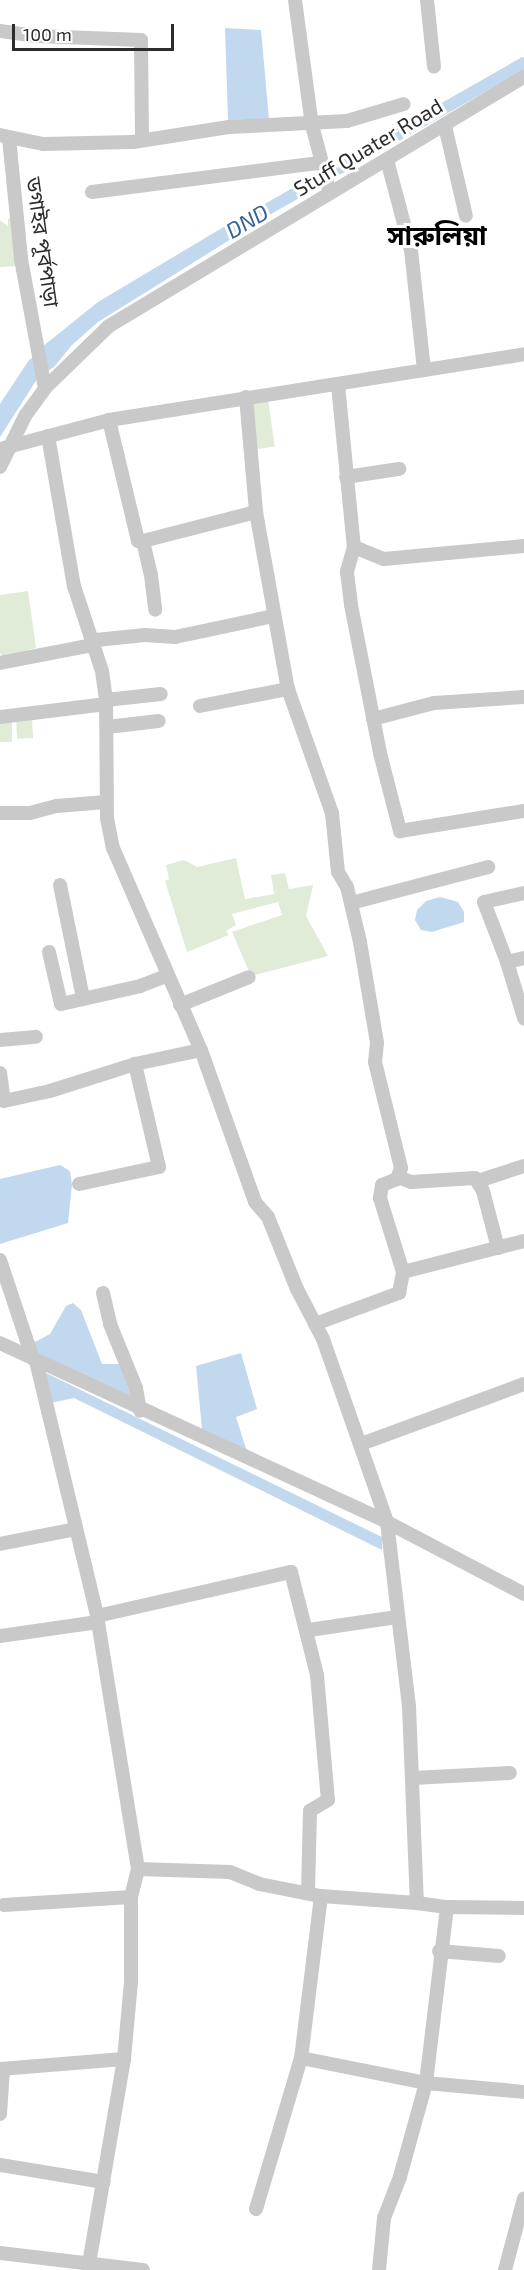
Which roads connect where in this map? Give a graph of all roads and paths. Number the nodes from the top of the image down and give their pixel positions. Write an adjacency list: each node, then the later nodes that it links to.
1 (295, 0): 7 (street)
2 (427, 0): 4 (street)
3 (0, 31): 10 (street)
4 (434, 67)
5 (524, 77): 8 (street, Stuff Quater Road)
6 (404, 104): 7 (street)
7 (312, 125): 10 (street); 12 (street)
8 (445, 126): 11 (street, Stuff Quater Road); 15 (street)
9 (5, 137): 10 (street); 18 (street, ডগাইর পূর্বপাড়া)
10 (142, 140)
11 (387, 159): 14 (street, Stuff Quater Road); 17 (street)
12 (319, 163): 13 (street); 14 (street)
13 (92, 192)
14 (330, 193): 18 (street, Stuff Quater Road)
15 (466, 216)
16 (524, 354): 17 (street)
17 (424, 370): 19 (street)
18 (44, 383): 23 (street, Stuff Quater Road)
19 (338, 385): 20 (street); 26 (street)
20 (246, 397): 21 (street); 27 (street)
21 (109, 420): 22 (street); 28 (street)
22 (48, 436): 23 (street); 33 (street)
23 (5, 448): 24 (street, Stuff Quater Road)
24 (0, 466)
25 (399, 469): 26 (street)
26 (345, 477): 30 (street)
27 (256, 512): 28 (street); 32 (street)
28 (143, 541): 31 (street)
29 (524, 546): 30 (street)
30 (354, 547): 41 (street)
31 (155, 610)
32 (274, 616): 33 (street); 35 (street)
33 (93, 645): 34 (street); 38 (street)
34 (0, 663)
35 (288, 689): 39 (street); 50 (street)
36 (161, 694): 38 (street)
37 (524, 698): 41 (street)
38 (106, 702): 40 (street); 43 (street)
39 (200, 706)
40 (0, 717)
41 (373, 719): 45 (street)
42 (159, 721): 43 (street)
43 (107, 727): 44 (street)
44 (106, 802): 46 (street); 54 (street)
45 (524, 811)
46 (0, 813)
47 (488, 867): 50 (street)
48 (60, 885): 57 (street)
49 (524, 893): 53 (street)
50 (351, 903): 66 (street)
51 (49, 952): 57 (street)
52 (524, 958): 53 (street)
53 (507, 962): 56 (street)
54 (166, 976): 57 (street); 58 (street)
55 (249, 977): 58 (street)
56 (519, 989): 59 (street)
57 (83, 998)
58 (180, 1005): 62 (street)
59 (524, 1018)
60 (36, 1037): 61 (street)
61 (0, 1040)
62 (201, 1050): 63 (street); 74 (street)
63 (135, 1064): 64 (street); 68 (street)
64 (0, 1073)
65 (524, 1166): 67 (street)
66 (399, 1177): 67 (street); 72 (street)
67 (478, 1180): 70 (street)
68 (79, 1185)
69 (524, 1241): 70 (street)
70 (498, 1248): 72 (street)
71 (0, 1260): 76 (street)
72 (403, 1272): 74 (street)
73 (103, 1293): 78 (street)
74 (315, 1324): 79 (street)
75 (0, 1343): 76 (street)
76 (34, 1360): 78 (street); 81 (street)
77 (524, 1384): 79 (street)
78 (140, 1411): 80 (street)
79 (361, 1444): 80 (street)
80 (387, 1522): 83 (street); 84 (street)
81 (76, 1529): 82 (street); 85 (street)
82 (0, 1544)
83 (524, 1594)
84 (396, 1617): 86 (street); 89 (street)
85 (98, 1619): 86 (street); 87 (street); 90 (street)
86 (309, 1630): 91 (street)
87 (0, 1636)
88 (510, 1773): 89 (street)
89 (413, 1778): 93 (street)
90 (138, 1869): 91 (street); 92 (street)
91 (314, 1894): 93 (street); 99 (street)
92 (130, 1897): 94 (street); 100 (street)
93 (417, 1904): 95 (street)
94 (4, 1905)
95 (447, 1907): 96 (street); 97 (street)
96 (524, 1908)
97 (439, 1951): 98 (street); 102 (street)
98 (500, 1956)
99 (301, 2058): 102 (street); 108 (street)
100 (124, 2059): 101 (street); 106 (street)
101 (1, 2069): 104 (street)
102 (426, 2083): 103 (street); 113 (street)
103 (524, 2092)
104 (0, 2114)
105 (0, 2165): 106 (street)
106 (104, 2182): 110 (street)
107 (524, 2198): 114 (street)
108 (256, 2209)
109 (0, 2253): 110 (street)
110 (89, 2263): 111 (street)
111 (111, 2268): 112 (street)
112 (142, 2270)
113 (379, 2270)
114 (505, 2270)

